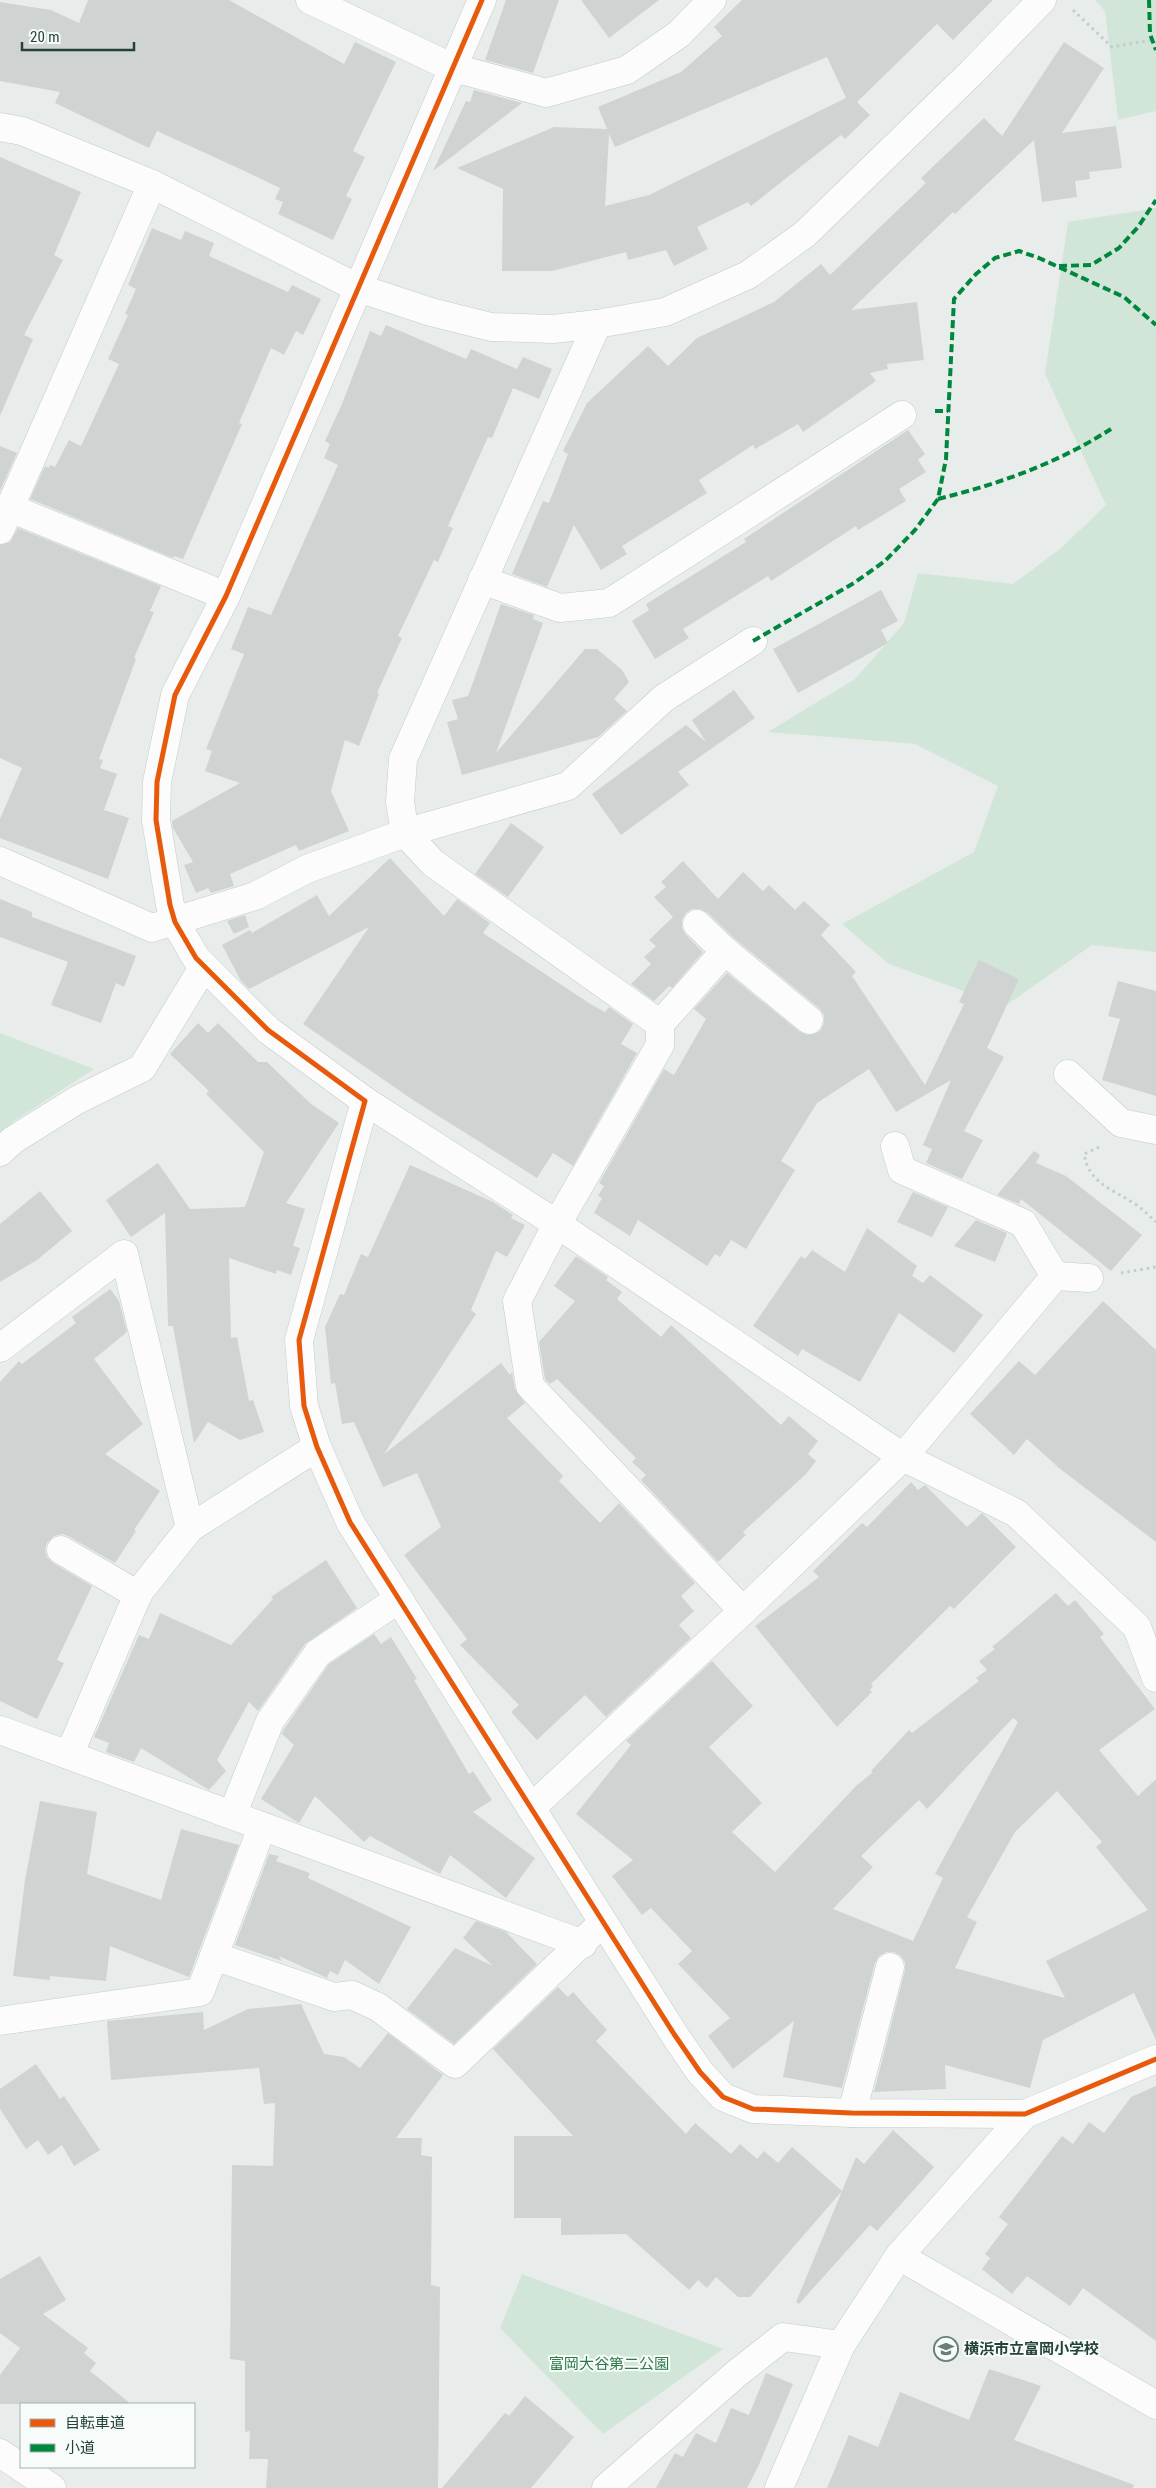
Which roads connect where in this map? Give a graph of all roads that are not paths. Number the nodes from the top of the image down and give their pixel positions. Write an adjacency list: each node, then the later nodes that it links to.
1 (310, 0): 5 (street)
2 (482, 0): 5 (street)
3 (712, 0): 5 (street)
4 (1042, 0): 9 (street)
5 (451, 68): 8 (street)
6 (0, 126): 7 (street)
7 (152, 184): 8 (street); 11 (street)
8 (358, 288): 9 (street); 13 (street)
9 (597, 324): 12 (street)
10 (902, 415): 12 (street)
11 (5, 519): 13 (street)
12 (482, 580): 15 (street)
13 (226, 596): 17 (street)
14 (753, 641): 15 (street)
15 (405, 833): 17 (street); 22 (street)
16 (0, 861): 17 (street)
17 (175, 922): 20 (street)
18 (697, 924): 19 (street)
19 (725, 951): 21 (street); 22 (street)
20 (204, 966): 24 (street); 27 (street)
21 (808, 1020)
22 (660, 1024): 28 (street)
23 (1068, 1074): 25 (street)
24 (365, 1101): 28 (street); 32 (street)
25 (1156, 1130)
26 (895, 1146): 29 (street)
27 (0, 1152)
28 (557, 1224): 33 (street); 38 (street)
29 (1055, 1276): 30 (street); 33 (street)
30 (1089, 1278)
31 (0, 1348): 34 (street)
32 (317, 1447): 34 (street); 37 (street)
33 (903, 1457): 38 (street); 39 (street)
34 (190, 1528): 36 (street)
35 (61, 1550): 36 (street)
36 (138, 1594): 41 (street)
37 (399, 1599): 42 (street); 43 (street)
38 (743, 1611): 42 (street)
39 (1156, 1678)
40 (0, 1730): 41 (street)
41 (69, 1755): 43 (street)
42 (531, 1808): 45 (street)
43 (232, 1816): 44 (street)
44 (262, 1826): 46 (street); 47 (street)
45 (602, 1922): 46 (street); 51 (street)
46 (584, 1944): 47 (street)
47 (214, 1956): 49 (street)
48 (890, 1967): 51 (street)
49 (0, 2021)
50 (1156, 2059): 52 (street)
51 (852, 2113): 52 (street)
52 (1025, 2114): 53 (street)
53 (899, 2256): 54 (street); 55 (street)
54 (840, 2345): 60 (street); 61 (street)
55 (1156, 2406)
56 (0, 2453): 57 (street)
57 (20, 2466)
58 (22, 2468): 59 (street)
59 (52, 2488)
60 (606, 2488)
61 (779, 2488)

